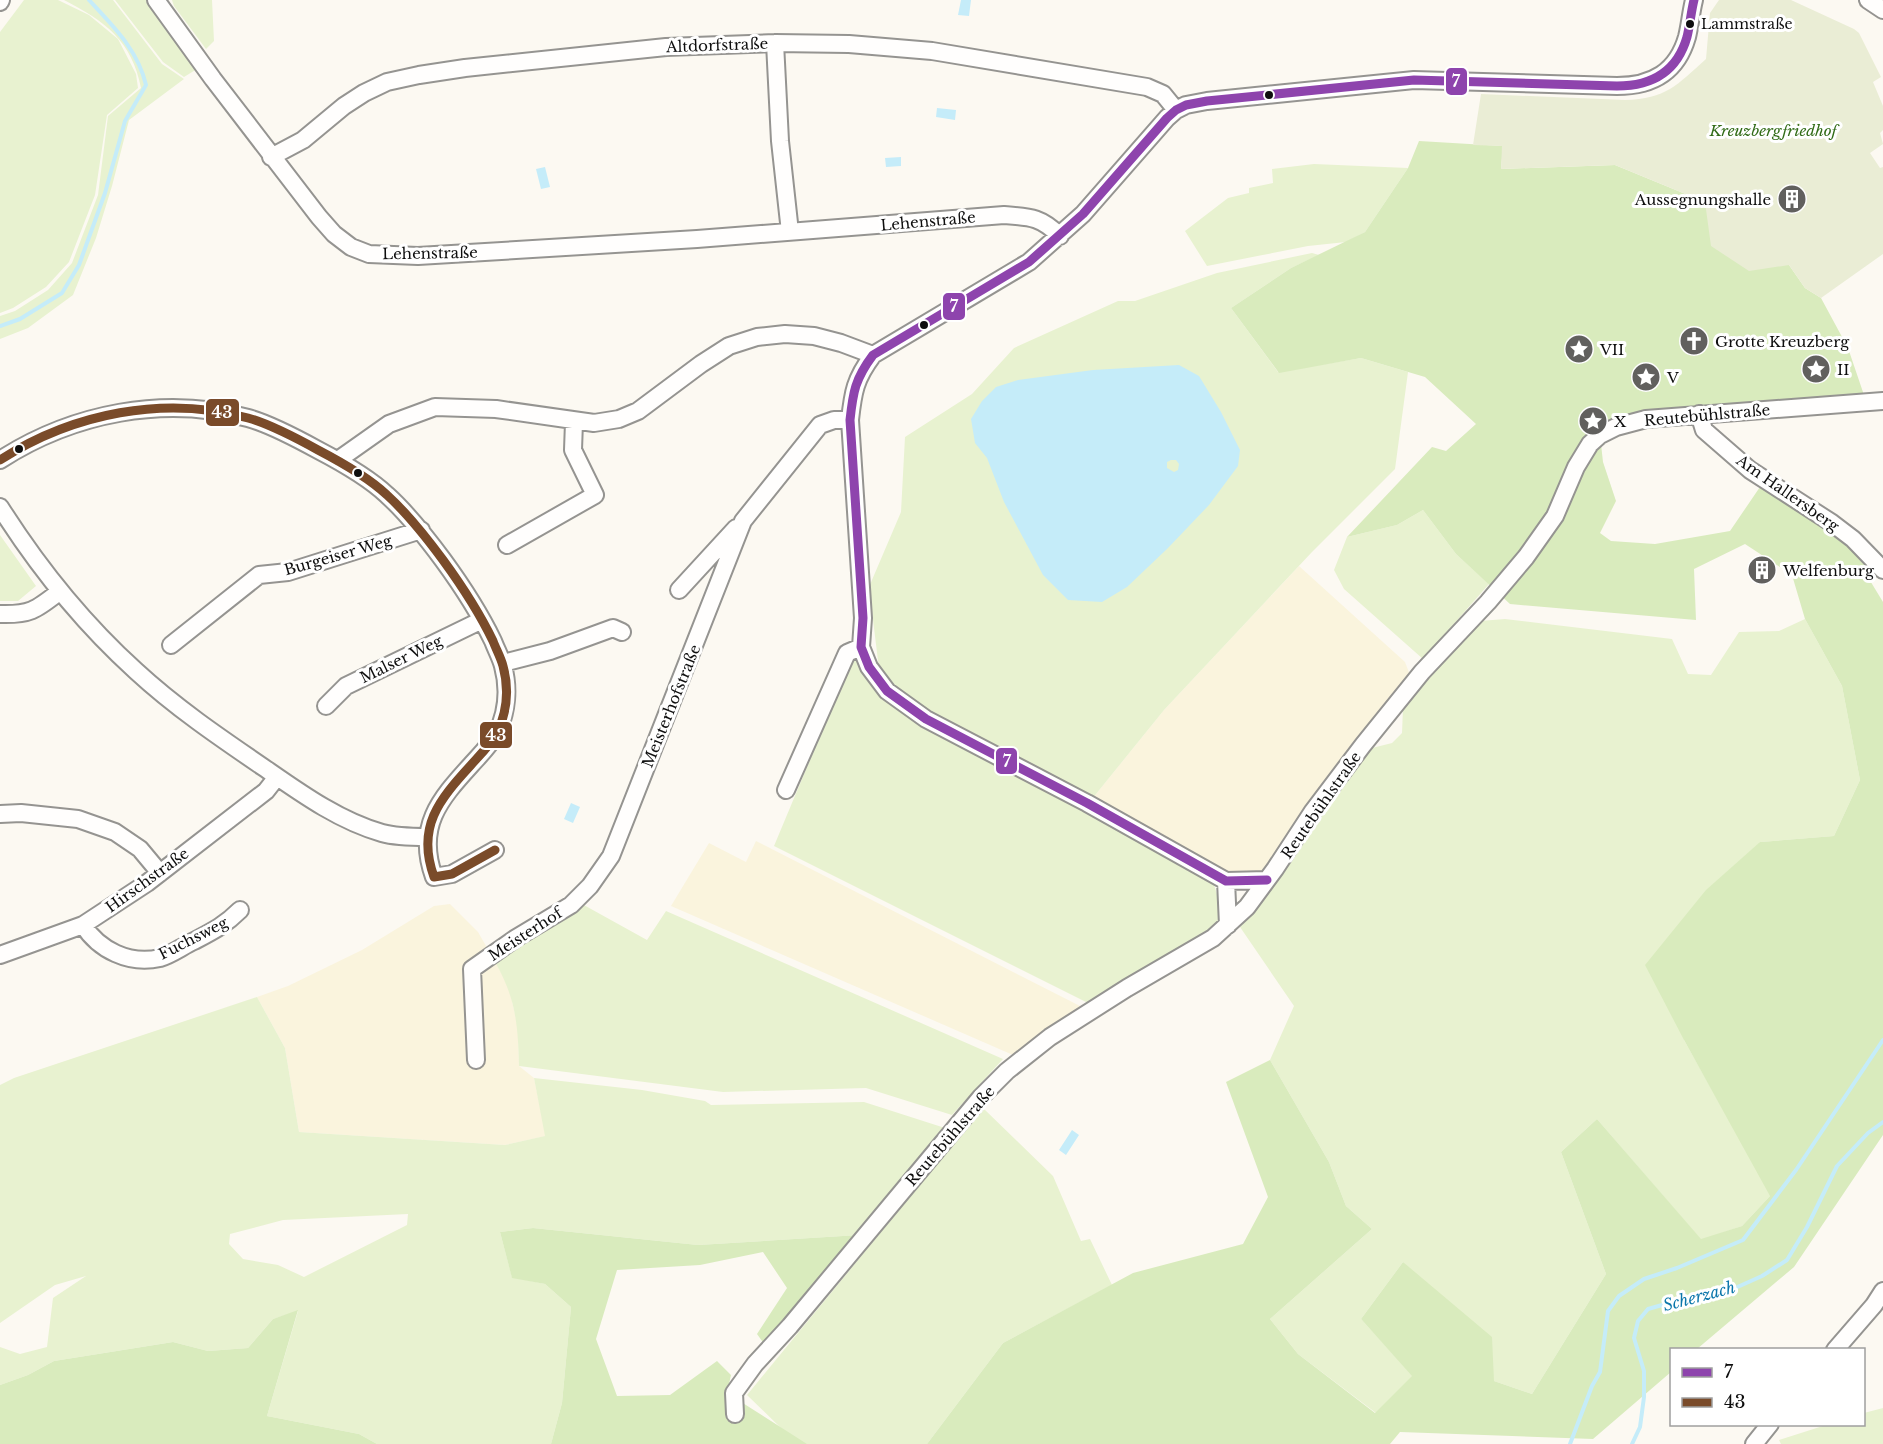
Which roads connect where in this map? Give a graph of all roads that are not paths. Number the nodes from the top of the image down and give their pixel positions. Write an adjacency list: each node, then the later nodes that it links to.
1 (156, 0): 7 (street, Lehenstraße)
2 (1868, 0): 4 (street)
3 (1691, 3): 6 (street)
4 (1883, 10)
5 (774, 43): 6 (street, Altdorfstraße); 7 (street, Altdorfstraße); 8 (street)
6 (1176, 110): 9 (street)
7 (271, 157): 8 (street, Lehenstraße)
8 (789, 232): 9 (street, Lehenstraße)
9 (1060, 236): 10 (street)
10 (873, 355): 13 (street); 14 (street)
11 (1883, 401): 12 (street, Reutebühlstraße)
12 (1699, 414): 21 (street, Am Hallersberg); 37 (street, Reutebühlstraße)
13 (850, 420): 18 (street, Meisterhofstraße); 28 (street)
14 (574, 422): 16 (street); 20 (street)
15 (0, 460): 16 (street)
16 (338, 460): 19 (street)
17 (0, 507): 23 (street)
18 (743, 521): 22 (street, Meisterhofstraße); 39 (street, Meisterhofstraße)
19 (421, 530): 25 (street); 27 (street, Burgeiser Weg)
20 (507, 546)
21 (1883, 570)
22 (679, 590)
23 (60, 592): 24 (street); 31 (street)
24 (0, 614)
25 (482, 620): 29 (street); 30 (street, Malser Weg)
26 (622, 632): 29 (street)
27 (171, 645)
28 (861, 647): 32 (street); 38 (street)
29 (503, 663): 34 (street)
30 (326, 706)
31 (277, 777): 34 (street); 36 (street, Hirschstraße)
32 (786, 790)
33 (0, 814): 36 (street)
34 (427, 837): 35 (street)
35 (495, 850)
36 (160, 873): 41 (street, Hirschstraße)
37 (1268, 880): 38 (street); 42 (street, Reutebühlstraße)
38 (1226, 881): 42 (street)
39 (590, 886): 44 (street, Meisterhof)
40 (240, 910): 41 (street, Fuchsweg)
41 (83, 925): 43 (street, Hirschstraße)
42 (1228, 925): 47 (street, Reutebühlstraße)
43 (0, 955)
44 (476, 1060)
45 (1883, 1291): 46 (street)
46 (1837, 1348)
47 (735, 1414)
48 (1769, 1426): 49 (street)
49 (1754, 1444)

